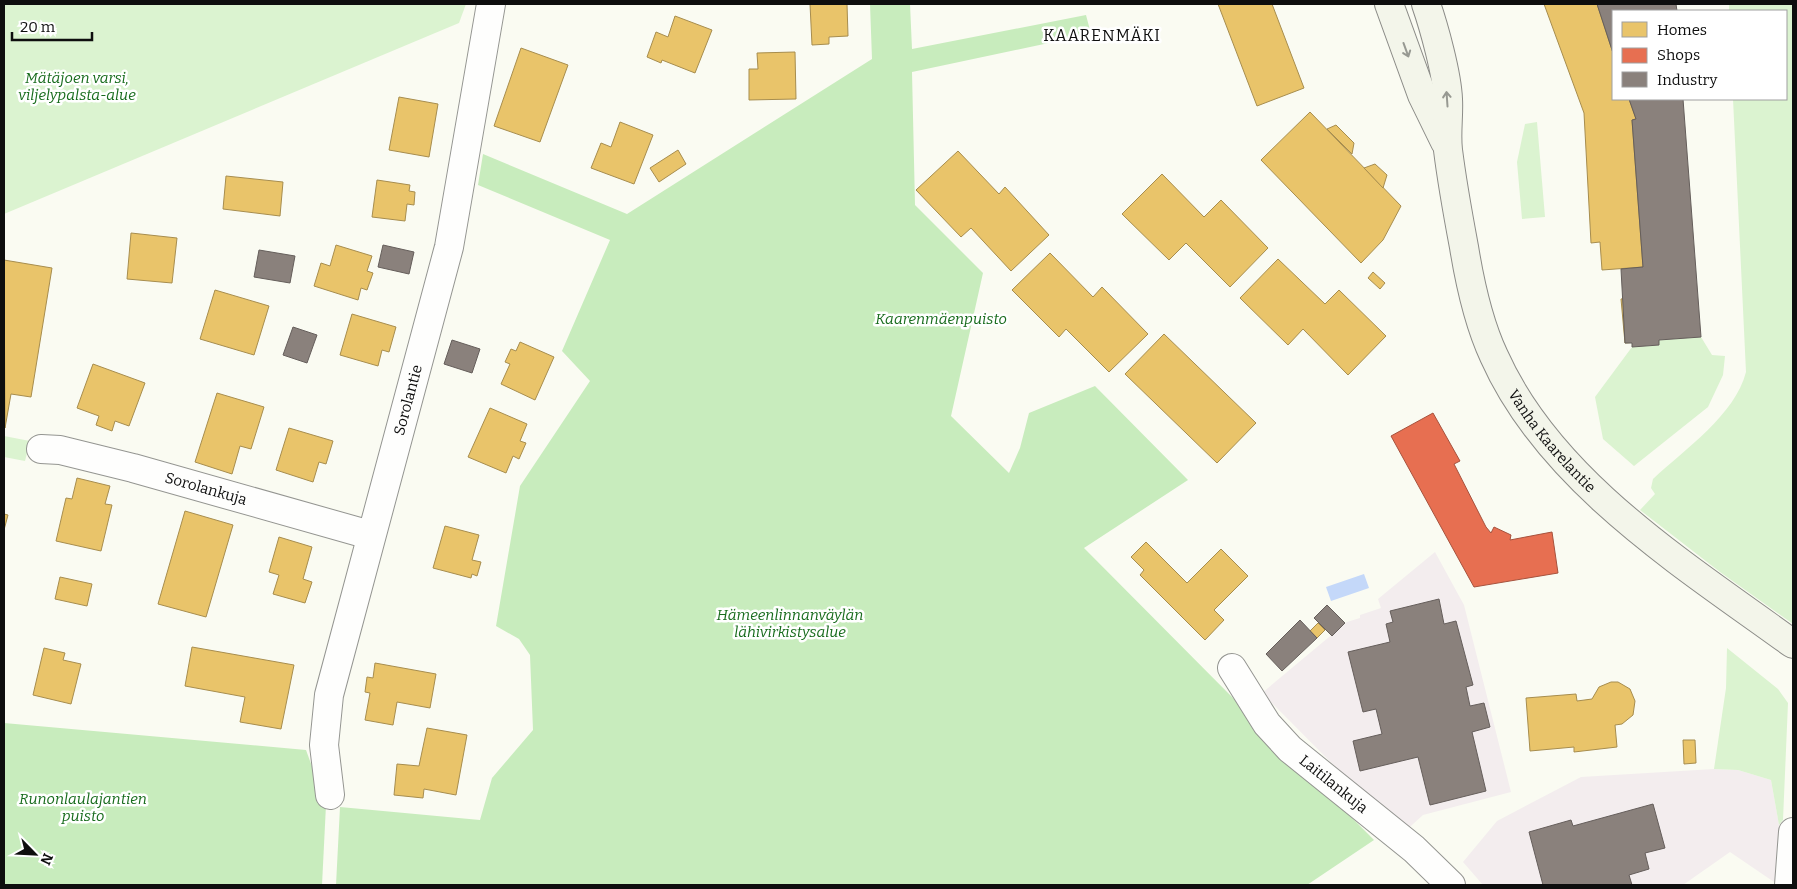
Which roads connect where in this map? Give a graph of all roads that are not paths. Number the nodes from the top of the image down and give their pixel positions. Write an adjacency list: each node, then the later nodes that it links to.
1 (491, 4): 6 (street, Sorolantie)
2 (1389, 4): 4 (main road, Vanha Kaarelantie, one-way to 4)
3 (1426, 4): 4 (main road, Vanha Kaarelantie, one-way to 3)
4 (1448, 148): 7 (main road, Vanha Kaarelantie)
5 (41, 449): 6 (street, Sorolankuja)
6 (370, 535): 9 (street, Sorolantie)
7 (1793, 644)
8 (1232, 668): 11 (street, Laitilankuja)
9 (330, 795)
10 (1793, 832): 12 (street)
11 (1451, 885)
12 (1789, 885)

